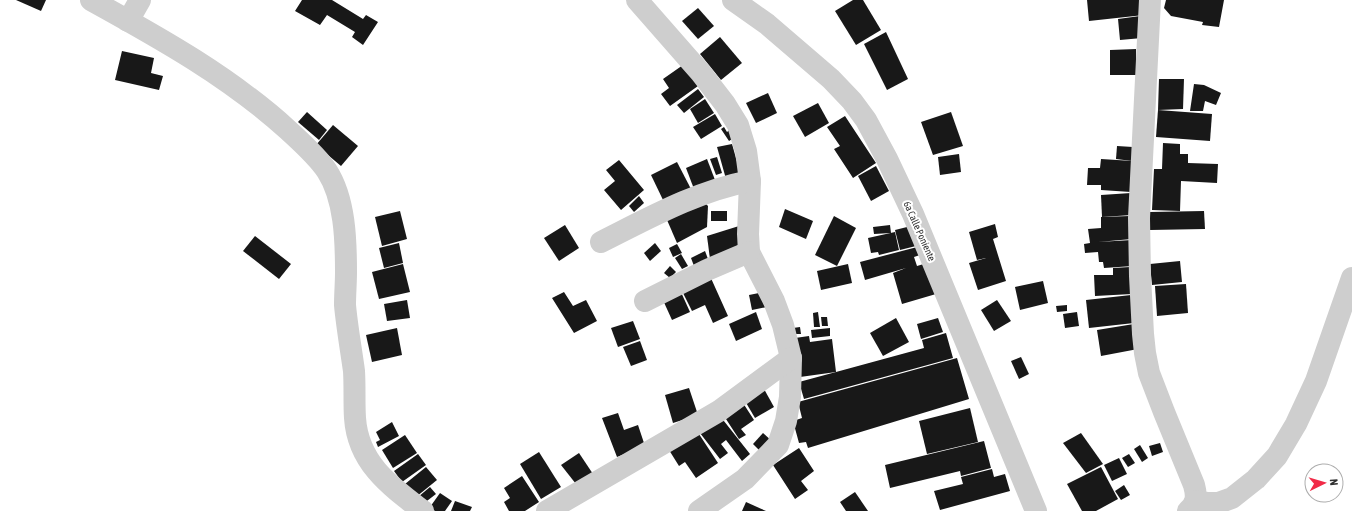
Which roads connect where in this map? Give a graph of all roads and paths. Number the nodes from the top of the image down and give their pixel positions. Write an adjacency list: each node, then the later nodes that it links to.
1 (91, 0): 6 (street)
2 (140, 0): 6 (street)
3 (637, 0): 7 (street)
4 (732, 0): 17 (street, 6a Calle Poniente)
5 (1150, 0): 13 (street)
6 (128, 20): 14 (street)
7 (750, 181): 8 (street); 9 (street)
8 (601, 242)
9 (749, 252): 11 (street); 12 (street)
10 (1352, 278): 13 (street)
11 (645, 301)
12 (791, 358): 15 (street); 16 (street)
13 (1192, 506)
14 (423, 511)
15 (547, 511)
16 (699, 511)
17 (1036, 511)

